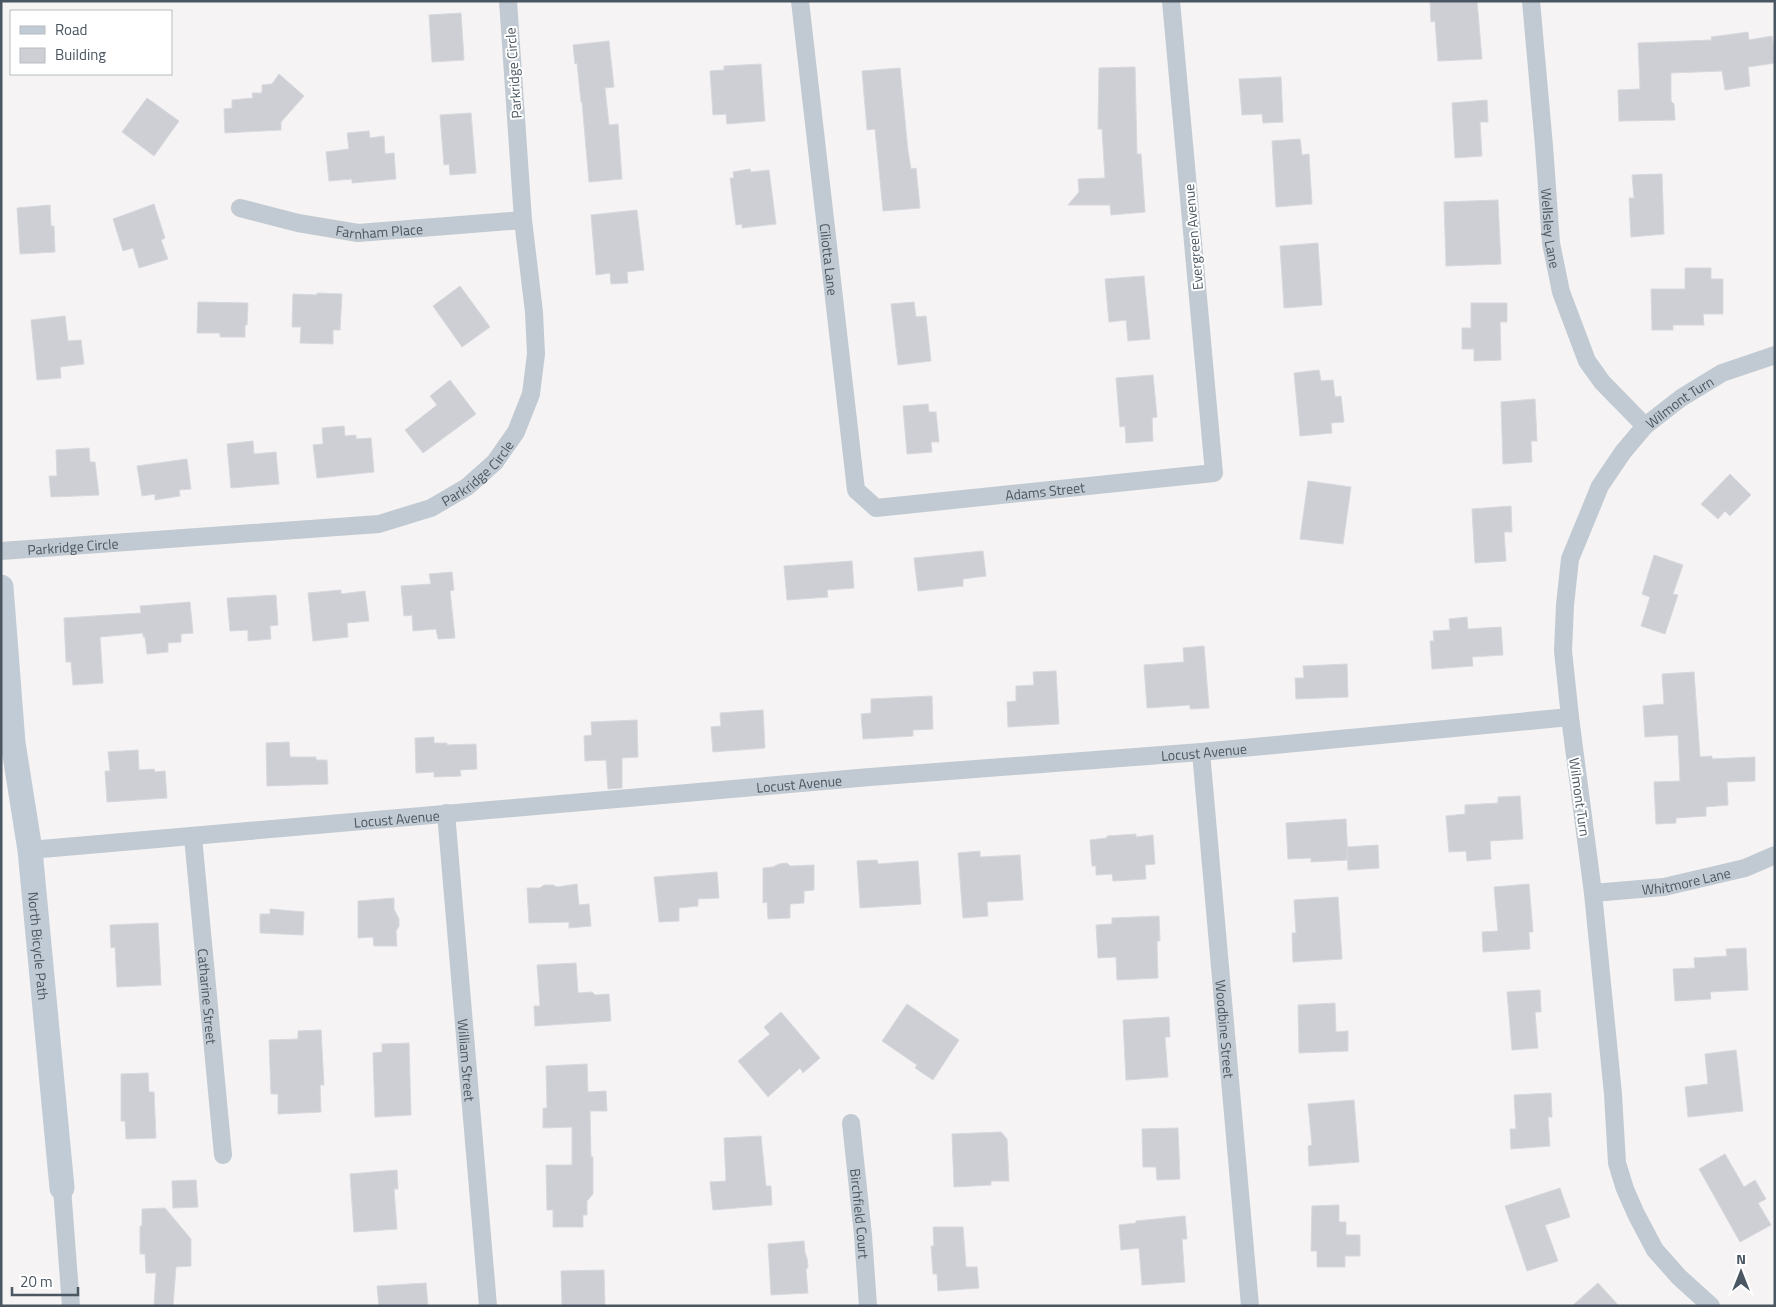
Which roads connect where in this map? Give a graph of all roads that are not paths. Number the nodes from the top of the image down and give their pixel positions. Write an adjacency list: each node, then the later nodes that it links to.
1 (508, 1): 6 (street, Parkridge Circle)
2 (800, 1): 10 (street, Ciliotta Lane)
3 (1171, 1): 9 (street, Evergreen Avenue)
4 (1531, 1): 8 (street, Wellsley Lane)
5 (240, 208): 6 (street, Farnham Place)
6 (523, 220): 11 (street, Parkridge Circle)
7 (1775, 355): 8 (street, Wilmont Turn)
8 (1645, 426): 13 (street, Wilmont Turn)
9 (1214, 473): 10 (street, Adams Street)
10 (876, 508)
11 (1, 550)
12 (1, 587): 17 (street, North Bicycle Path)
13 (1570, 717): 14 (street, Locust Avenue); 19 (street, Wilmont Turn)
14 (1201, 752): 15 (street, Locust Avenue); 26 (street, Woodbine Street)
15 (446, 813): 16 (street, Locust Avenue); 24 (street, William Street)
16 (193, 837): 17 (street, Locust Avenue); 21 (street, Catharine Street)
17 (30, 850): 22 (street, North Bicycle Path)
18 (1775, 855): 19 (street, Whitmore Lane)
19 (1593, 893): 27 (street, Wilmont Turn)
20 (851, 1123): 25 (street, Birchfield Court)
21 (223, 1155)
22 (62, 1188): 23 (street, North Bicycle Path)
23 (71, 1306)
24 (488, 1306)
25 (868, 1306)
26 (1250, 1306)
27 (1711, 1306)

